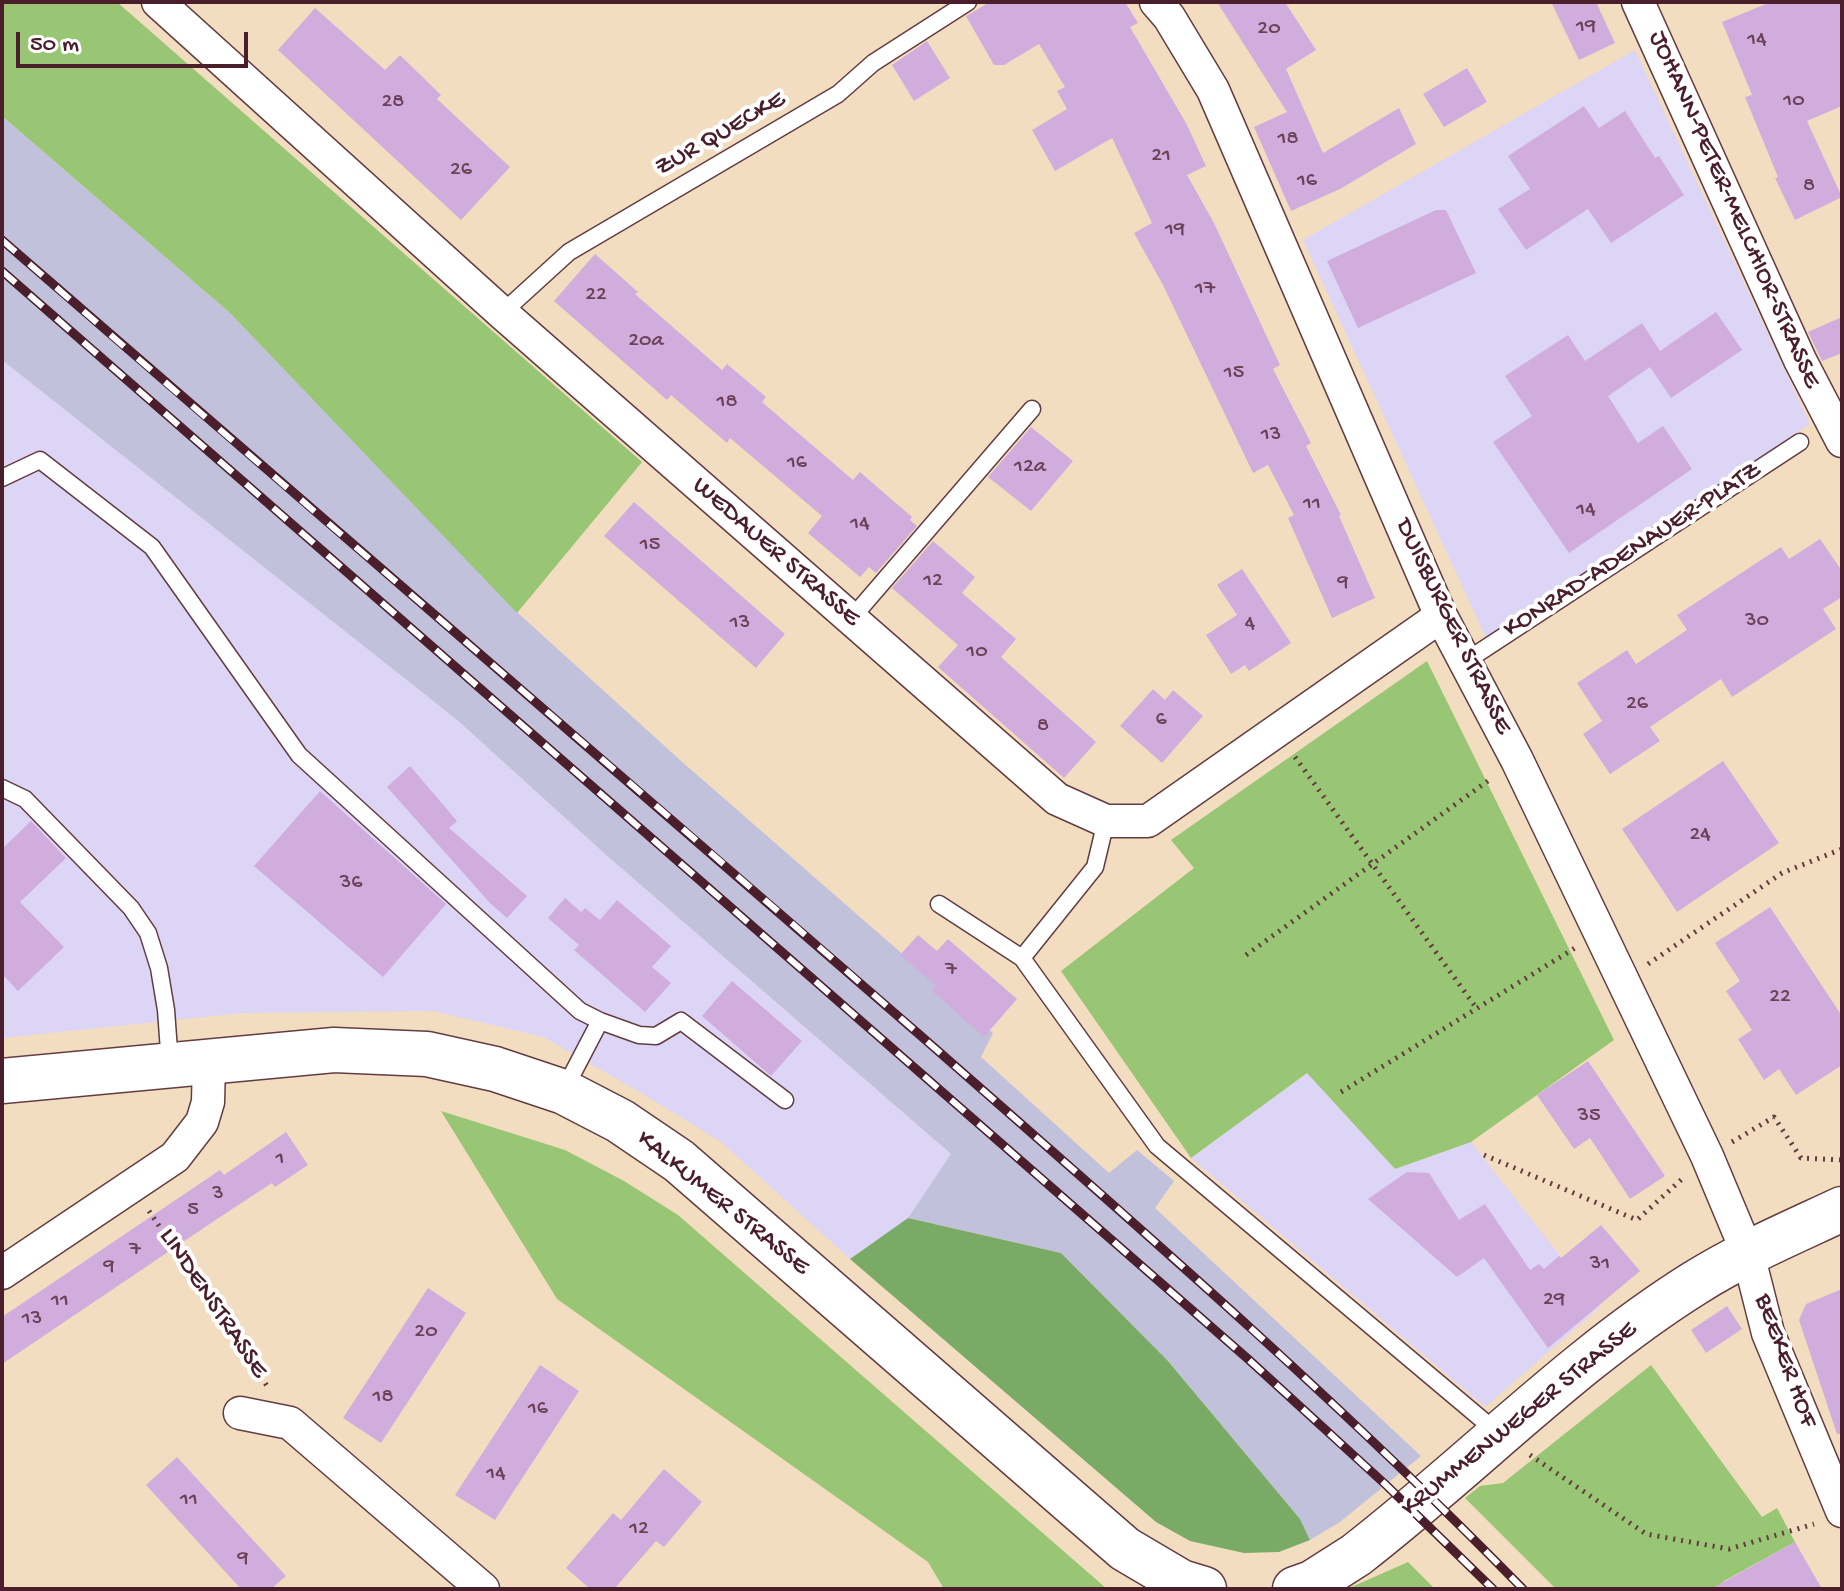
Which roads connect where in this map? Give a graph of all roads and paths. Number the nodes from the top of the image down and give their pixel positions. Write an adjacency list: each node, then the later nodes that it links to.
1 (158, 2): 5 (street, WEDAUER STRASSE)
2 (968, 2): 5 (lane, ZUR QUECKE)
3 (1156, 2): 10 (street, DUISBURGER STRASSE)
4 (1638, 2): 7 (street, JOHANN-PETER-MELCHIOR-STRASSE)
5 (502, 313): 11 (street, WEDAUER STRASSE)
6 (1032, 409): 11 (lane)
7 (1837, 423)
8 (1800, 442): 12 (lane, KONRAD-ADENAUER-PLATZ)
9 (2, 478): 25 (lane)
10 (1441, 616): 12 (street, DUISBURGER STRASSE); 13 (street, WEDAUER STRASSE)
11 (851, 619): 16 (street, WEDAUER STRASSE)
12 (1466, 661): 14 (street, DUISBURGER STRASSE)
13 (1276, 731): 16 (street, WEDAUER STRASSE); 18 (path)
14 (1517, 760): 18 (path); 20 (street, DUISBURGER STRASSE)
15 (2, 788): 26 (lane)
16 (1106, 821): 22 (lane)
17 (1842, 849): 23 (path)
18 (1373, 863): 21 (path); 24 (path)
19 (939, 904): 22 (lane)
20 (1601, 932): 23 (street, DUISBURGER STRASSE); 24 (path)
21 (1246, 955)
22 (1022, 958): 40 (lane)
23 (1625, 981): 32 (street, DUISBURGER STRASSE)
24 (1477, 1009): 29 (path)
25 (600, 1021): 28 (lane); 30 (lane)
26 (189, 1064): 27 (main road, KALKUMER STRASSE); 28 (main road, KALKUMER STRASSE); 34 (street)
27 (2, 1081)
28 (564, 1092): 43 (main road, KALKUMER STRASSE)
29 (1341, 1092)
30 (785, 1100)
31 (1484, 1155): 32 (path)
32 (1707, 1156): 33 (path); 36 (street, DUISBURGER STRASSE)
33 (1842, 1160)
34 (131, 1186): 37 (street); 39 (path, LINDENSTRASSE)
35 (1842, 1209): 36 (main road)
36 (1748, 1254): 40 (main road, KRUMMENWEGER STRASSE); 41 (street, BEEKER HOF)
37 (2, 1273)
38 (240, 1413): 39 (street, LINDENSTRASSE)
39 (290, 1423): 42 (street, LINDENSTRASSE)
40 (1500, 1435): 41 (path); 44 (main road, KRUMMENWEGER STRASSE)
41 (1835, 1516)
42 (483, 1589)
43 (1204, 1589)
44 (1295, 1589)

